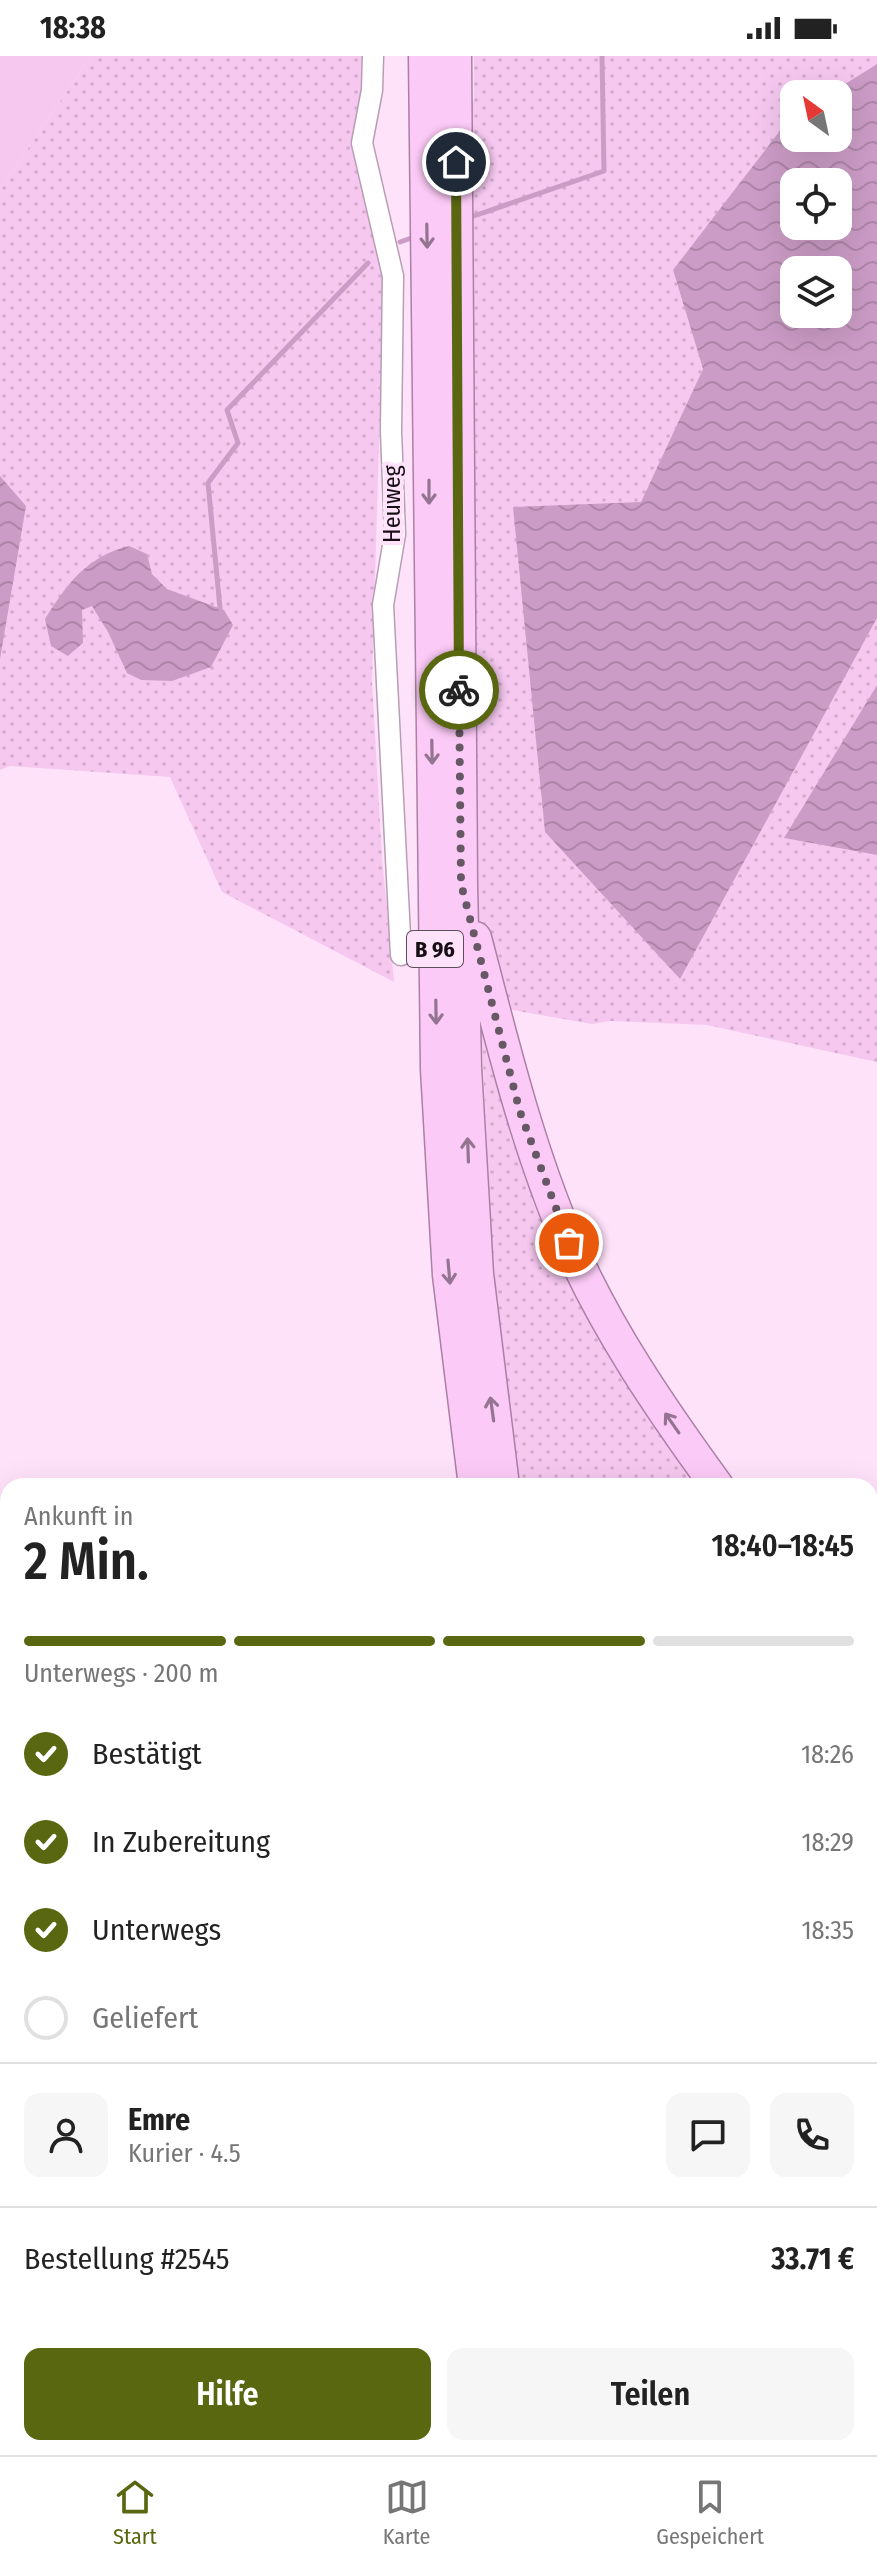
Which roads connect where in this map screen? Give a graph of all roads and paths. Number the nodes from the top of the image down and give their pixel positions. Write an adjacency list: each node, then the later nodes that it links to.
1 (373, 56): 7 (street, Heuweg)
2 (425, 56): 4 (highway, B 96)
3 (455, 56): 4 (highway, B 96)
4 (440, 101): 5 (highway, B 96)
5 (442, 410): 6 (highway, B 96); 8 (highway, B 96, one-way to 8)
6 (461, 884): 9 (highway, B 96, one-way to 6); 10 (highway, B 96, one-way to 6)
7 (401, 955)
8 (474, 1478)
9 (502, 1478)
10 (711, 1478)

